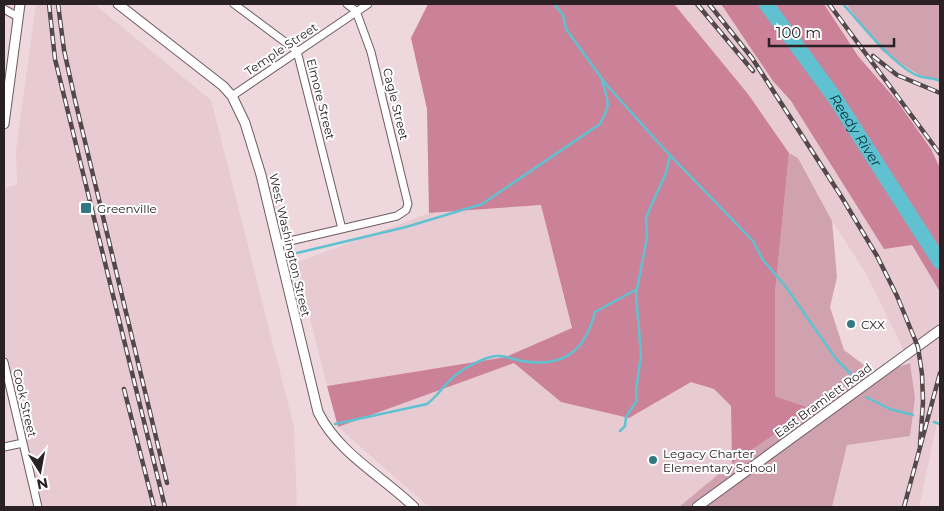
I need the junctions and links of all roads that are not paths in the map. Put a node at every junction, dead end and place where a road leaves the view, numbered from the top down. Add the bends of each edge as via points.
1 (20, 4) edge
2 (118, 4) edge
3 (234, 4) edge
4 (347, 4) edge
5 (368, 4) edge
6 (4, 9) edge
7 (356, 11) junction
8 (18, 17) junction
9 (297, 51) junction
10 (232, 96) junction
11 (4, 119) edge
12 (342, 229) junction
13 (276, 244) junction
14 (940, 330) edge
15 (4, 362) edge
16 (23, 442) junction
17 (4, 447) edge
18 (38, 507) edge
19 (414, 507) edge
20 (697, 507) edge

1 - 8 street
2 - 10 street, West Washington Street via 211,75
3 - 9 street, Elmore Street
4 - 7 street
5 - 7 street, Temple Street
6 - 8 street
7 - 9 street, Temple Street
7 - 12 street, Cagle Street via 371,52 408,204 396,216
8 - 11 street
9 - 10 street, Temple Street
9 - 12 street, Elmore Street
10 - 13 street, West Washington Street via 252,144
12 - 13 street
13 - 19 street, West Washington Street via 311,390 327,431
14 - 20 street, East Bramlett Road
15 - 16 street, Cook Street
16 - 17 street
16 - 18 street, Cook Street

